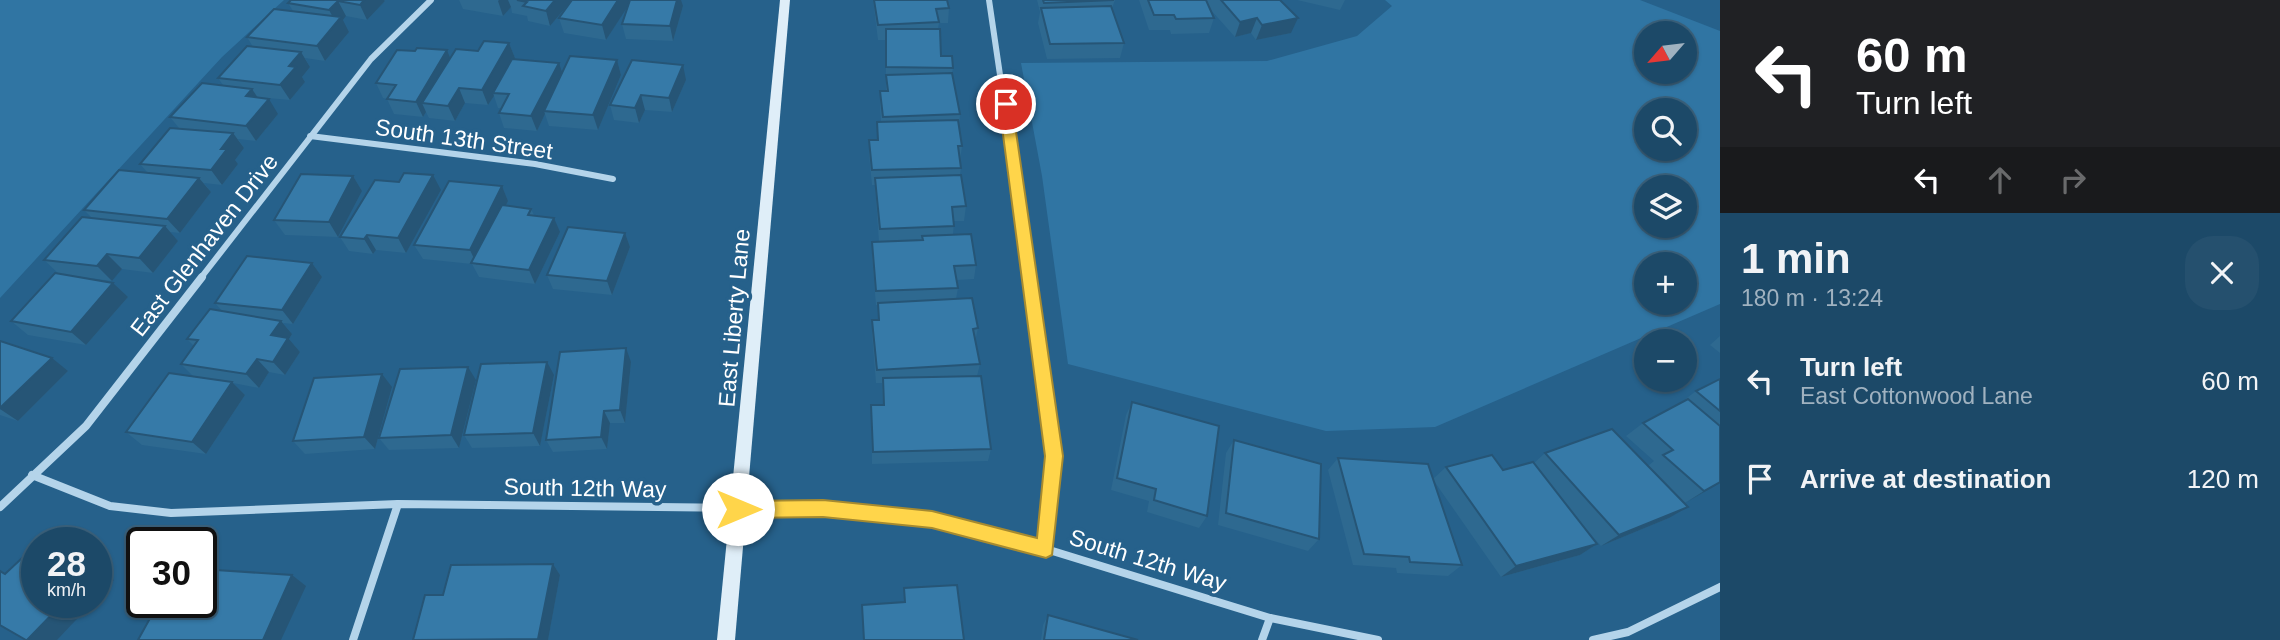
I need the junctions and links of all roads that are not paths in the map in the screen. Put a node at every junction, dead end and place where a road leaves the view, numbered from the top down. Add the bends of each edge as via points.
1 (431, 0) edge
2 (785, 0) edge
3 (989, 0) edge
4 (310, 136) junction
5 (613, 178) dead end
6 (32, 475) junction
7 (398, 504) junction
8 (0, 507) edge
9 (738, 509) junction
10 (1046, 549) junction
11 (1720, 587) edge
12 (1270, 618) junction
13 (353, 640) edge
14 (726, 640) edge
15 (1262, 640) edge
16 (1378, 640) edge
17 (1593, 640) edge

1 - 4 street, East Glenhaven Drive via 371,59
2 - 9 street, East Liberty Lane
3 - 10 street via 1054,456
4 - 5 street, South 13th Street
4 - 6 street, East Glenhaven Drive via 86,426
6 - 7 street, South 12th Way via 110,506 171,513
6 - 8 street, East Glenhaven Drive
7 - 9 street, South 12th Way
7 - 13 street
9 - 10 street, South 12th Way via 823,509 932,519
9 - 14 street, East Liberty Lane
10 - 12 street, South 12th Way
11 - 17 street via 1628,632
12 - 15 street
12 - 16 street, South 12th Way

